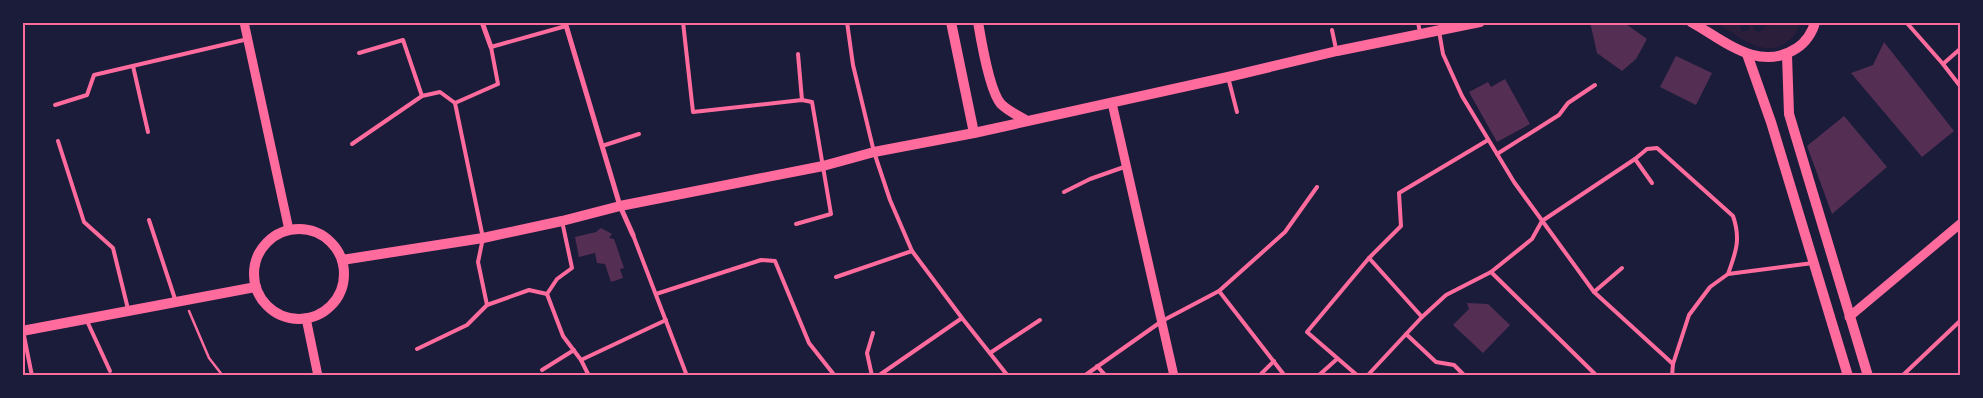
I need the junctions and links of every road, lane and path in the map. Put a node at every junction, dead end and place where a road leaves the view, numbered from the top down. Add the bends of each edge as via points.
1 (244, 22) edge
2 (482, 22) edge
3 (683, 22) edge
4 (848, 22) edge
5 (951, 22) edge
6 (978, 22) edge
7 (1418, 22) edge
8 (1480, 22) edge
9 (1691, 22) edge
10 (1906, 22) edge
11 (565, 24) edge
12 (1815, 24) edge
13 (1332, 30) dead end
14 (1439, 31) junction
15 (1420, 34) junction
16 (248, 39) junction
17 (491, 47) junction
18 (1960, 49) edge
19 (1337, 51) junction
20 (359, 53) dead end
21 (798, 54) dead end
22 (1747, 54) junction
23 (1787, 55) junction
24 (1943, 64) junction
25 (133, 66) junction
26 (1228, 77) junction
27 (1595, 85) dead end
28 (1960, 86) edge
29 (422, 96) junction
30 (802, 100) junction
31 (455, 103) junction
32 (1112, 103) junction
33 (55, 105) dead end
34 (1237, 112) dead end
35 (1027, 121) junction
36 (148, 132) dead end
37 (974, 133) junction
38 (639, 134) dead end
39 (1488, 140) junction
40 (58, 141) dead end
41 (352, 144) dead end
42 (602, 146) junction
43 (874, 152) junction
44 (1497, 154) junction
45 (1635, 159) junction
46 (823, 166) junction
47 (1127, 166) junction
48 (1652, 183) dead end
49 (1317, 187) dead end
50 (1064, 192) dead end
51 (620, 206) junction
52 (149, 220) dead end
53 (562, 221) junction
54 (1542, 221) junction
55 (796, 224) dead end
56 (1960, 224) edge
57 (289, 230) junction
58 (633, 235) joint
59 (483, 238) junction
60 (912, 251) junction
61 (1369, 258) junction
62 (342, 260) junction
63 (1815, 262) junction
64 (1622, 268) dead end
65 (1491, 272) junction
66 (1728, 274) junction
67 (836, 277) dead end
68 (256, 287) junction
69 (1219, 291) junction
70 (1594, 292) junction
71 (547, 294) junction
72 (656, 294) junction
73 (181, 301) junction
74 (487, 305) junction
75 (128, 310) junction
76 (1422, 316) junction
77 (1849, 317) junction
78 (86, 318) junction
79 (306, 318) junction
80 (962, 318) junction
81 (666, 320) junction
82 (1040, 320) dead end
83 (1162, 321) junction
84 (1960, 321) edge
85 (23, 330) edge
86 (873, 333) dead end
87 (1406, 334) junction
88 (417, 349) dead end
89 (574, 350) junction
90 (990, 353) junction
91 (1337, 359) junction
92 (581, 360) junction
93 (1274, 361) junction
94 (1673, 364) junction
95 (1097, 366) junction
96 (542, 370) dead end
97 (110, 371) dead end
98 (1594, 375) edge
99 (32, 376) edge
100 (223, 376) edge
101 (318, 376) edge
102 (588, 376) edge
103 (687, 376) edge
104 (834, 376) edge
105 (872, 376) edge
106 (878, 376) edge
107 (1008, 376) edge
108 (1084, 376) edge
109 (1106, 376) edge
110 (1174, 376) edge
111 (1259, 376) edge
112 (1285, 376) edge
113 (1318, 376) edge
114 (1358, 376) edge
115 (1367, 376) edge
116 (1464, 376) edge
117 (1672, 376) edge
118 (1848, 376) edge
119 (1868, 376) edge
120 (1902, 376) edge

1 - 16 street
2 - 17 street
3 - 30 lane via 693,112
4 - 43 lane via 853,65
5 - 37 main road
6 - 35 main road via 984,53 1001,104
7 - 15 lane
8 - 14 main road
9 - 22 main road
10 - 24 lane
11 - 17 lane
11 - 42 street
12 - 23 main road via 1803,44
13 - 19 lane
14 - 15 main road
14 - 39 lane via 1443,54 1462,96
15 - 19 main road
16 - 25 lane
16 - 57 street
17 - 31 lane via 498,84
18 - 24 lane
19 - 26 main road
20 - 29 lane via 403,40
21 - 30 lane
22 - 23 main road via 1767,59
22 - 63 main road
23 - 77 main road via 1789,114
24 - 28 lane
25 - 33 lane via 94,75 87,94
25 - 36 lane
26 - 32 main road
26 - 34 lane
27 - 44 lane via 1568,103 1559,116
29 - 31 lane via 440,92
29 - 41 lane
30 - 46 lane via 812,102
31 - 59 lane
32 - 35 main road
32 - 47 street
35 - 37 main road
37 - 43 main road
38 - 42 lane
39 - 44 lane
39 - 61 lane via 1399,193 1401,226
40 - 75 lane via 84,222 113,248
42 - 51 street
43 - 46 main road
43 - 60 lane
44 - 54 lane
45 - 48 lane
45 - 54 lane
45 - 66 lane via 1647,148 1656,148 1733,216 1738,230
46 - 51 main road
46 - 55 lane via 831,214
47 - 50 lane
47 - 83 street
49 - 69 lane via 1285,232
51 - 53 main road
51 - 58 street
52 - 73 lane
53 - 59 main road
53 - 71 lane via 572,268 557,279
54 - 65 lane via 1532,239
54 - 70 lane
56 - 77 street
57 - 62 main road via 310,230 320,234 336,248
57 - 68 main road via 270,239 260,251 254,266
58 - 72 lane
59 - 62 main road
59 - 74 lane via 478,262
60 - 67 lane
60 - 80 lane
61 - 76 lane
61 - 91 lane via 1307,332
62 - 79 main road via 343,279 337,297 329,307
63 - 66 lane
63 - 118 main road
64 - 70 lane
65 - 76 lane via 1446,295
65 - 98 lane
66 - 94 lane via 1710,286 1689,314
68 - 73 main road
68 - 79 main road via 261,298 281,315
69 - 83 lane
69 - 93 lane
70 - 94 lane
71 - 74 lane via 528,290
71 - 89 lane via 563,336
72 - 81 lane
72 - 104 lane via 761,260 774,261 810,343
73 - 75 main road
73 - 100 path via 209,358
74 - 88 lane via 467,325
75 - 78 main road
76 - 87 lane
77 - 119 main road
78 - 85 main road
78 - 97 lane
79 - 101 street
80 - 90 lane
80 - 106 lane
81 - 92 lane
81 - 103 lane
82 - 90 lane
83 - 95 lane
83 - 110 street
84 - 120 lane
85 - 99 lane
86 - 105 lane via 867,353
87 - 115 lane
87 - 116 lane via 1436,362 1454,365
89 - 92 lane
89 - 96 lane
90 - 107 lane
91 - 113 lane
91 - 114 lane
92 - 102 lane
93 - 111 lane
93 - 112 lane
94 - 117 lane
95 - 108 lane
95 - 109 lane

